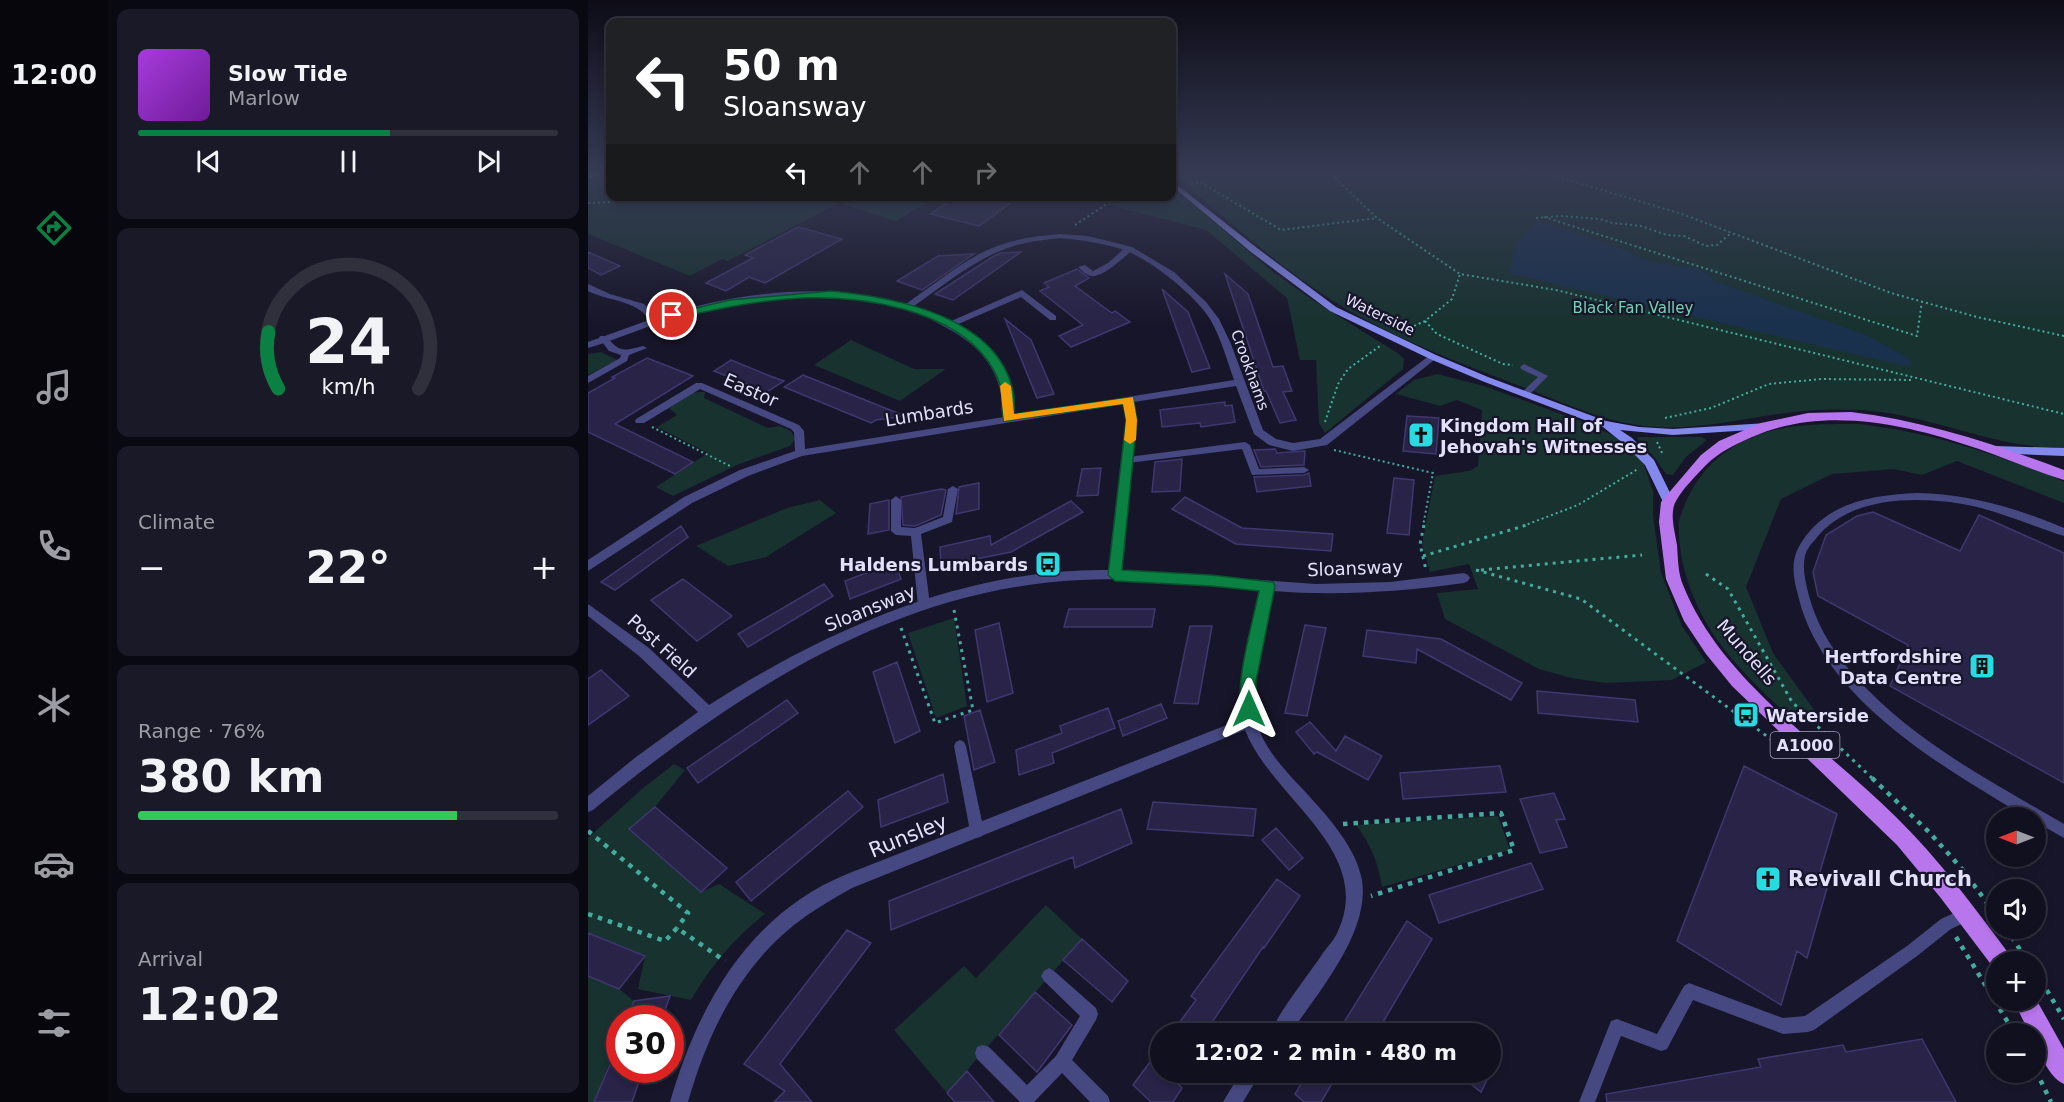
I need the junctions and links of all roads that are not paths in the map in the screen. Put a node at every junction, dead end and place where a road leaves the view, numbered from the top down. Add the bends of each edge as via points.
1 (1220, 222) edge
2 (1130, 249) junction
3 (1082, 267) dead end
4 (588, 287) edge
5 (682, 298) dead end
6 (908, 306) junction
7 (649, 309) junction
8 (1053, 318) dead end
9 (654, 320) junction
10 (952, 324) junction
11 (603, 339) junction
12 (588, 345) edge
13 (643, 348) dead end
14 (625, 354) junction
15 (1433, 357) junction
16 (1524, 367) road end
17 (588, 380) edge
18 (1239, 382) junction
19 (1525, 394) junction
20 (1129, 399) junction
21 (1008, 419) junction
22 (640, 421) road end
23 (1604, 423) junction
24 (1767, 426) junction
25 (1995, 450) junction
26 (2064, 452) edge
27 (800, 453) junction
28 (1128, 460) junction
29 (1304, 470) dead end
30 (2064, 475) edge
31 (953, 489) dead end
32 (896, 500) dead end
33 (1668, 501) junction
34 (916, 532) junction
35 (2064, 532) edge
36 (588, 566) edge
37 (1115, 575) junction
38 (1464, 578) road end
39 (1268, 586) junction
40 (924, 605) junction
41 (588, 609) edge
42 (708, 713) junction
43 (1250, 722) junction
44 (960, 746) dead end
45 (588, 806) edge
46 (977, 831) junction
47 (2063, 833) edge
48 (1967, 914) junction
49 (1993, 951) edge
50 (1049, 976) dead end
51 (2030, 1011) edge
52 (1286, 1023) edge
53 (982, 1053) dead end
54 (1062, 1062) junction
55 (2064, 1072) edge
56 (1245, 1083) edge
57 (679, 1102) edge
58 (1102, 1102) edge
59 (1232, 1102) edge
60 (1587, 1102) edge

1 - 15 main road, Waterside via 1333,309
2 - 3 lane via 1092,274
2 - 6 street, Crookhams via 1088,238 1031,239 982,256
2 - 18 street, Crookhams via 1171,274 1203,303 1226,344
4 - 7 street
5 - 7 lane
6 - 9 street via 870,297 825,294 730,303
6 - 10 street
7 - 9 street
8 - 10 street via 1022,293
9 - 11 street
10 - 21 street via 993,360 1007,391
11 - 12 street
11 - 14 lane via 612,349
13 - 14 lane
14 - 17 lane via 621,362
15 - 18 street, Crookhams via 1323,442 1305,446 1283,445 1263,437
15 - 19 main road, Waterside
16 - 19 lane via 1544,376
18 - 20 street, Lumbards
19 - 23 main road, Waterside
20 - 21 street, Lumbards
20 - 28 street
21 - 27 street, Lumbards
22 - 27 street, Eastor via 699,385 795,427 799,431
23 - 24 main road, Waterside via 1652,431
23 - 33 main road, Waterside via 1650,463
24 - 25 main road via 1812,418 1883,419 1942,432
24 - 33 main road via 1713,450
25 - 26 main road
25 - 30 main road
27 - 36 street, Lumbards via 744,472 666,512
28 - 29 lane via 1245,446 1255,473
28 - 37 street
31 - 34 lane via 948,519
32 - 34 lane via 896,531
33 - 48 main road, Mundells / A1000 via 1666,514 1675,583 1694,623 1718,658 1783,725 1891,824
34 - 40 lane
35 - 47 lane via 1979,504 1955,499 1902,498 1841,511 1810,536 1799,556 1806,611 1824,646 1857,690 1912,739
37 - 39 street, Sloansway
37 - 40 street, Sloansway via 1053,578 951,596
38 - 39 street, Sloansway via 1376,588
39 - 43 street via 1248,681
40 - 42 street, Sloansway via 823,646
41 - 42 street, Post Field via 644,652
42 - 45 street, Sloansway
43 - 46 street, Runsley
43 - 52 street via 1268,758 1325,826 1350,866 1356,885 1353,921
44 - 46 lane
46 - 57 street, Runsley via 847,882 782,924 759,946 721,998 688,1066
48 - 49 main road, Mundells / A1000
48 - 60 lane via 1946,924 1808,1024 1783,1026 1689,991 1662,1043 1617,1027
50 - 54 lane via 1090,1014
51 - 55 main road
53 - 54 lane via 1027,1097
54 - 58 lane
56 - 59 street

